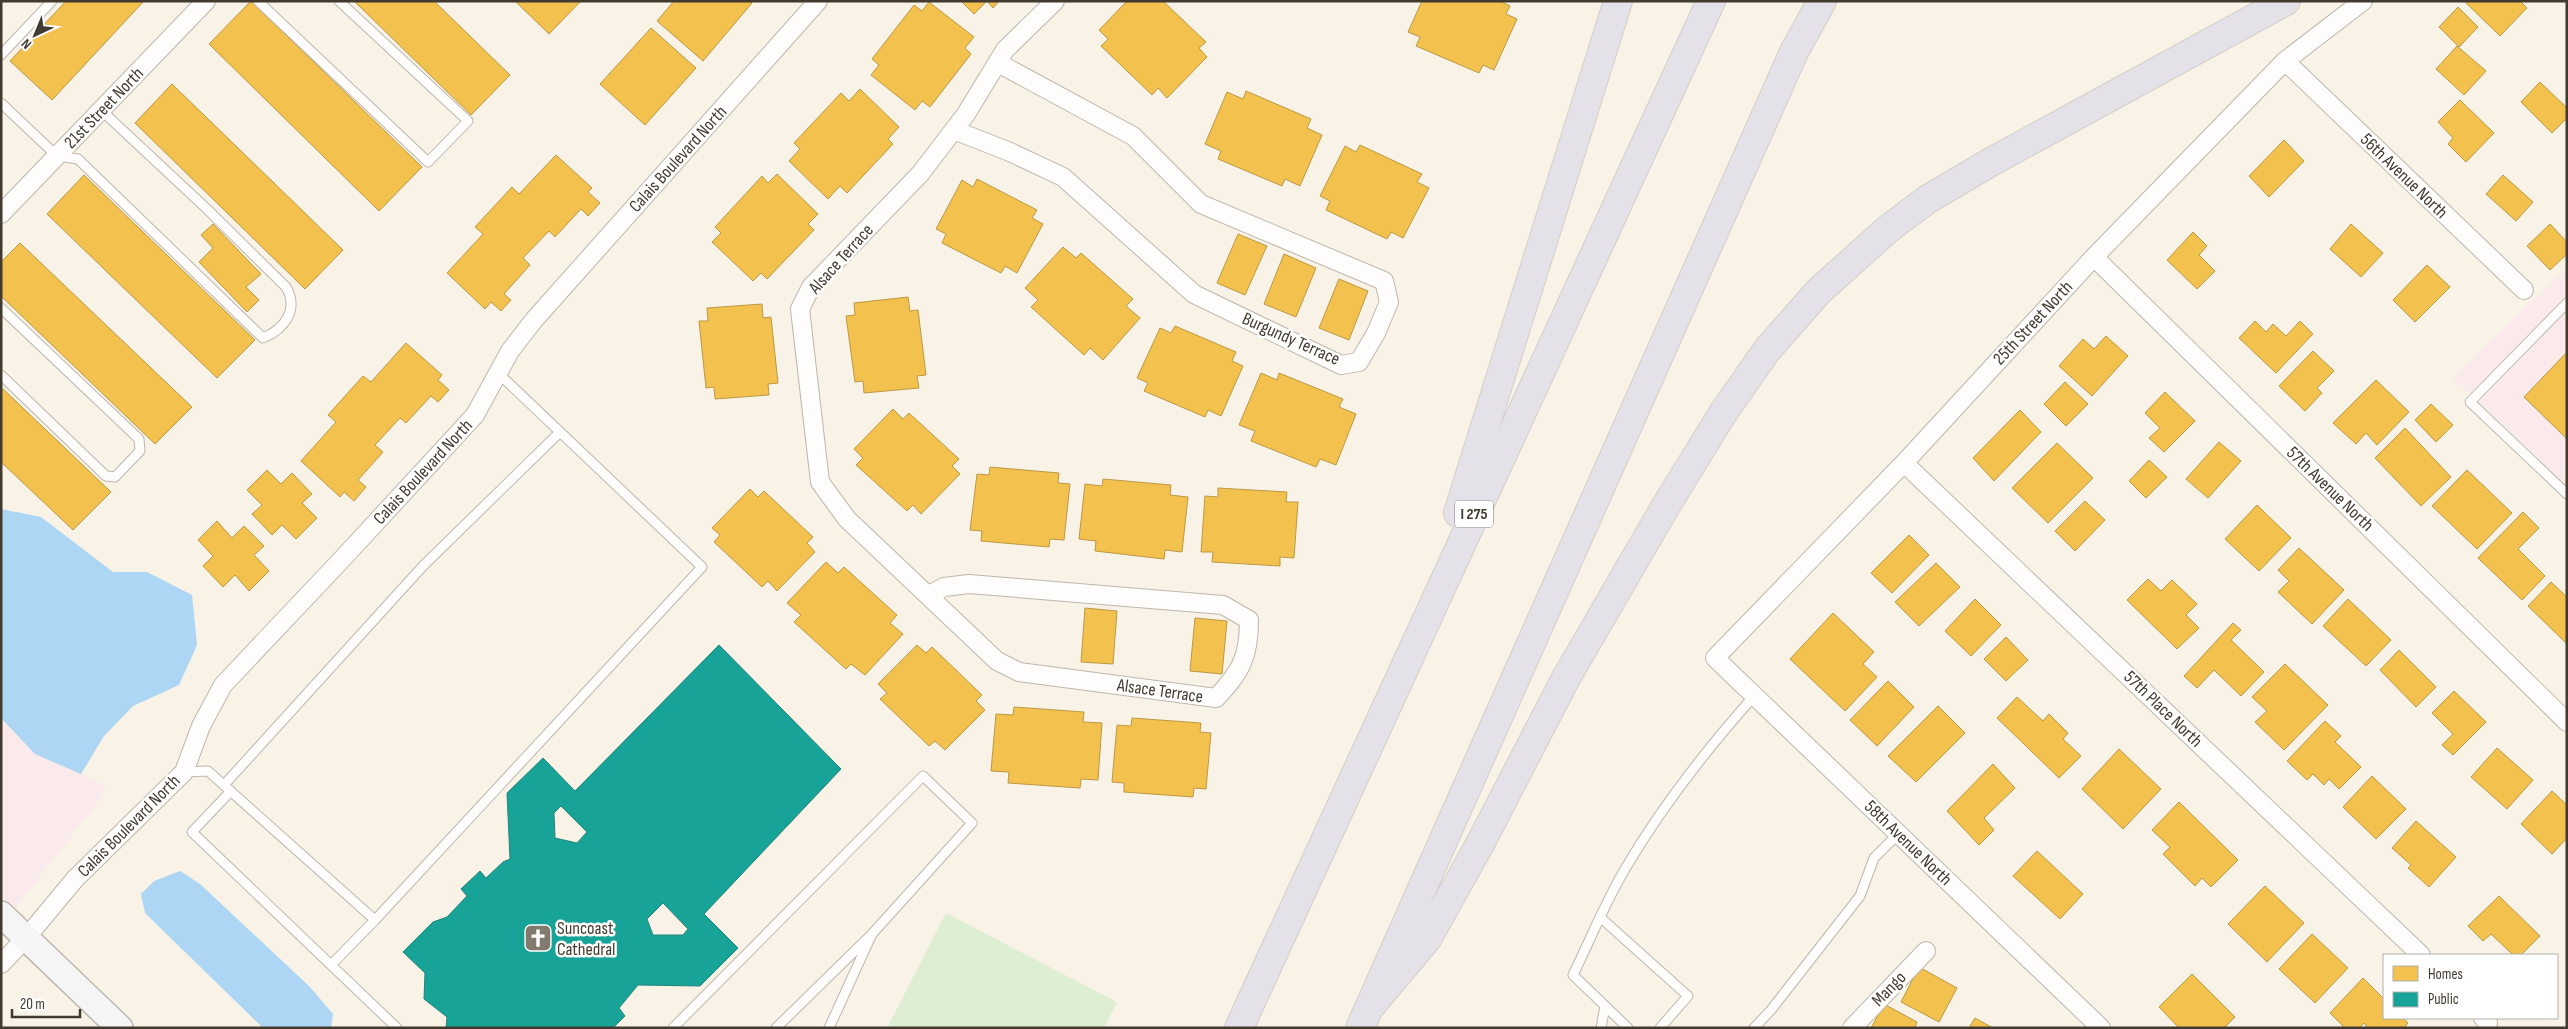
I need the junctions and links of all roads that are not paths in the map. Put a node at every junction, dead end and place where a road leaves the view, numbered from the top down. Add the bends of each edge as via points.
1 (52, 1) edge
2 (206, 1) edge
3 (258, 1) edge
4 (339, 1) edge
5 (818, 1) edge
6 (1055, 1) edge
7 (1618, 1) edge
8 (1711, 1) edge
9 (1822, 1) edge
10 (2286, 1) edge
11 (2364, 1) edge
12 (1, 54) edge
13 (2285, 61) junction
14 (998, 63) junction
15 (1, 103) edge
16 (101, 110) junction
17 (954, 130) junction
18 (57, 156) junction
19 (1, 214) edge
20 (2094, 257) junction
21 (2524, 290) dead end
22 (2567, 304) edge
23 (1, 308) edge
24 (497, 372) junction
25 (1, 375) edge
26 (560, 432) junction
27 (1904, 463) junction
28 (2567, 494) edge
29 (929, 595) junction
30 (1715, 658) joint
31 (1404, 666) junction
32 (1754, 696) junction
33 (2567, 722) edge
34 (184, 772) junction
35 (227, 788) junction
36 (1898, 834) junction
37 (1, 914) edge
38 (1601, 918) junction
39 (375, 920) junction
40 (872, 934) junction
41 (26, 938) junction
42 (1926, 951) dead end
43 (2420, 954) edge
44 (1, 964) edge
45 (331, 964) junction
46 (1606, 1006) junction
47 (1364, 1018) edge
48 (120, 1028) edge
49 (397, 1028) edge
50 (673, 1028) edge
51 (776, 1028) edge
52 (830, 1028) edge
53 (1239, 1028) edge
54 (1602, 1028) edge
55 (1628, 1028) edge
56 (1660, 1028) edge
57 (1754, 1028) edge
58 (1852, 1028) edge
59 (2101, 1028) edge

1 - 12 lane
2 - 16 street, 21st Street North
3 - 4 lane via 428,162 468,122
5 - 24 street, Calais Boulevard North via 540,313
6 - 14 street, Alsace Terrace via 1005,50
7 - 31 highway via 1469,480
8 - 31 highway, I 275
9 - 47 highway via 1794,52
10 - 47 highway via 1991,162 1928,200 1888,229 1819,291 1767,350 1723,412 1566,678 1427,939
11 - 13 street, 25th Street North
13 - 20 street, 25th Street North
13 - 21 street, 56th Avenue North
14 - 17 street, Alsace Terrace
14 - 17 street, Burgundy Terrace via 1133,136 1201,204 1384,281 1389,302 1359,362 1341,365 1194,294 1062,177
15 - 18 lane
16 - 18 street, 21st Street North
16 - 18 lane via 286,287 293,306 280,327 263,338 78,159
17 - 29 street, Alsace Terrace via 920,174 811,287 800,309 820,482 848,519
18 - 19 street, 21st Street North
20 - 27 street, 25th Street North
20 - 33 street, 57th Avenue North
22 - 28 lane via 2470,402
23 - 25 lane via 139,439 140,451 115,477 106,476
24 - 26 lane
24 - 34 street, Calais Boulevard North via 475,415 223,684 201,726
26 - 35 lane via 423,566
26 - 39 lane via 702,567
27 - 30 street, 25th Street North
27 - 43 street, 57th Place North
29 - 29 street, Alsace Terrace via 997,661 1019,672 1216,698 1237,676 1249,643 1249,620 1223,606 969,584 944,587
30 - 32 street, 58th Avenue North
31 - 53 highway, I 275
32 - 36 street, 58th Avenue North
32 - 38 lane via 1673,794 1624,870
34 - 35 lane via 208,771
34 - 41 street, Calais Boulevard North via 75,879
35 - 39 lane
35 - 45 lane via 192,832
36 - 57 lane via 1874,858 1860,896
36 - 59 street, 58th Avenue North
37 - 41 street
38 - 46 lane via 1573,975
38 - 56 lane via 1688,996
39 - 45 lane
40 - 50 lane via 972,823 923,776
40 - 51 lane
40 - 52 lane
41 - 44 street, Calais Boulevard North
41 - 48 street
42 - 58 street, Mango
45 - 49 lane
46 - 54 lane
46 - 55 lane

